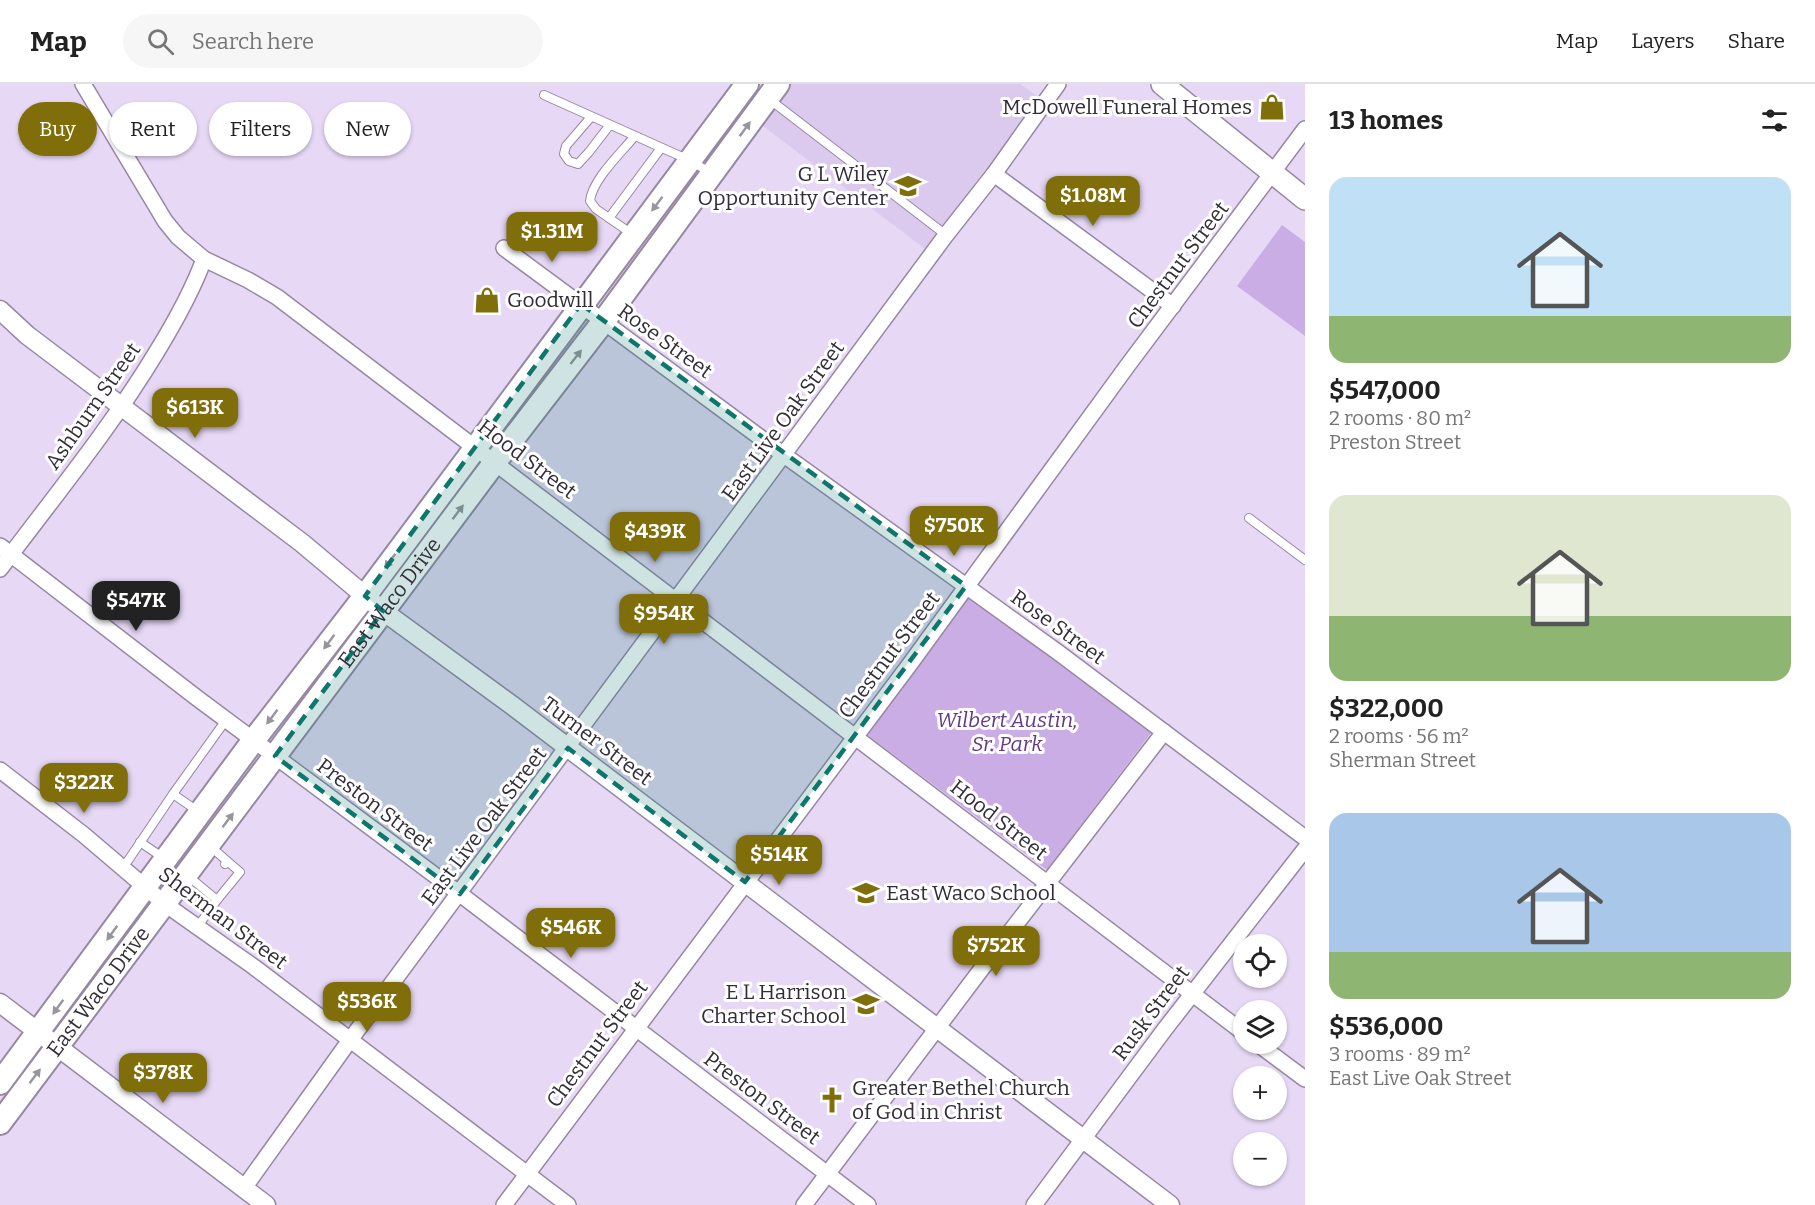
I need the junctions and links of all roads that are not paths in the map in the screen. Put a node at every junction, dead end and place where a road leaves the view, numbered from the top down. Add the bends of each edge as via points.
1 (83, 84) edge
2 (747, 84) edge
3 (1058, 84) edge
4 (1162, 84) edge
5 (772, 91) edge
6 (543, 95) dead end
7 (591, 117) junction
8 (609, 126) junction
9 (1305, 129) edge
10 (634, 137) junction
11 (661, 148) junction
12 (689, 160) junction
13 (712, 173) junction
14 (994, 174) junction
15 (1272, 174) junction
16 (1305, 199) edge
17 (609, 218) junction
18 (633, 235) junction
19 (946, 236) junction
20 (504, 248) dead end
21 (204, 259) junction
22 (581, 304) junction
23 (1173, 306) junction
24 (0, 310) edge
25 (603, 322) junction
26 (122, 406) junction
27 (475, 447) junction
28 (784, 455) junction
29 (495, 462) junction
30 (1249, 518) dead end
31 (5, 550) edge
32 (1305, 560) edge
33 (0, 569) edge
34 (966, 586) junction
35 (365, 596) junction
36 (677, 600) junction
37 (383, 611) junction
38 (226, 720) junction
39 (1164, 732) junction
40 (855, 736) junction
41 (253, 741) junction
42 (568, 748) junction
43 (275, 756) junction
44 (0, 770) edge
45 (173, 794) junction
46 (201, 813) junction
47 (1305, 838) edge
48 (140, 842) junction
49 (209, 845) junction
50 (1305, 849) edge
51 (166, 860) junction
52 (123, 868) junction
53 (187, 875) junction
54 (745, 882) junction
55 (1047, 884) junction
56 (146, 887) junction
57 (459, 894) junction
58 (217, 900) junction
59 (165, 903) junction
60 (198, 926) junction
61 (1192, 994) junction
62 (0, 1003) edge
63 (1233, 1025) edge
64 (635, 1028) junction
65 (936, 1029) junction
66 (38, 1034) junction
67 (350, 1040) junction
68 (58, 1046) junction
69 (1271, 1054) edge
70 (1305, 1079) edge
71 (0, 1083) edge
72 (0, 1123) edge
73 (1082, 1140) junction
74 (527, 1174) junction
75 (827, 1174) junction
76 (244, 1188) junction
77 (266, 1205) edge
78 (504, 1205) edge
79 (568, 1205) edge
80 (804, 1205) edge
81 (868, 1205) edge
82 (1034, 1205) edge
83 (1170, 1205) edge

1 - 21 street, Hood Street via 171,228
2 - 12 main road, East Waco Drive
3 - 14 street, East Live Oak Street
4 - 15 main road
13 -> 5 main road, East Waco Drive
5 - 19 lane
6 - 7 lane
7 - 8 lane
7 - 8 lane via 566,146 564,154 569,161 578,164
8 - 10 lane
9 - 15 street, Chestnut Street
10 - 11 lane
10 - 17 lane via 591,194 590,201
11 - 12 lane
11 - 17 lane
12 - 13 lane
12 -> 18 main road, East Waco Drive
13 - 25 main road, East Waco Drive
14 - 19 street, East Live Oak Street
14 - 23 street
15 - 16 main road
15 - 23 street, Chestnut Street
17 - 18 lane
18 - 22 main road, East Waco Drive
19 - 28 street, East Live Oak Street
20 - 22 street, Rose Street
21 - 26 street, Ashburn Street via 172,327
21 - 27 street, Hood Street via 278,297
22 - 25 street, Rose Street
22 - 27 main road, East Waco Drive
23 - 34 street, Chestnut Street
24 - 26 street, Turner Street
25 - 28 street, Rose Street
29 -> 25 main road, East Waco Drive
26 - 31 street, Ashburn Street
26 - 35 street, Turner Street
27 - 29 street, Hood Street
27 -> 35 main road, East Waco Drive
28 - 34 street, Rose Street
28 - 36 street, East Live Oak Street
29 - 36 street, Hood Street
37 -> 29 main road, East Waco Drive
30 - 32 lane
31 - 33 street, Ashburn Street
31 - 38 street, Preston Street
34 - 39 street, Rose Street
34 - 40 street, Chestnut Street
35 - 37 street, Turner Street
35 -> 41 main road, East Waco Drive
36 - 40 street, Hood Street
36 - 42 street, East Live Oak Street
37 - 42 street, Turner Street
37 - 43 main road, East Waco Drive
38 - 41 street, Preston Street
38 - 45 lane
39 - 47 street, Rose Street
39 - 55 street
40 - 54 street, Chestnut Street
40 - 55 street, Hood Street
41 - 43 street, Preston Street
41 - 46 main road, East Waco Drive
42 - 54 street, Turner Street
42 - 57 street, East Live Oak Street
49 -> 43 main road, East Waco Drive
43 - 57 street, Preston Street
44 - 52 street, Sherman Street
45 - 46 lane
45 - 48 lane
46 - 51 main road, East Waco Drive
48 - 51 lane
48 - 52 lane
49 - 53 main road, East Waco Drive
49 - 58 lane via 240,872
50 - 61 street, Rusk Street
51 - 56 main road, East Waco Drive
52 - 56 street, Sherman Street
53 - 58 lane
53 - 59 main road, East Waco Drive
54 - 64 street, Chestnut Street
54 - 65 street, Turner Street
55 - 61 street, Hood Street
55 - 65 street
56 - 59 street, Sherman Street
56 -> 66 main road, East Waco Drive
57 - 64 street, Preston Street
57 - 67 street, East Live Oak Street
58 - 60 lane
59 - 60 street, Sherman Street
59 - 68 main road, East Waco Drive
60 - 67 street, Sherman Street
61 - 63 street, Hood Street
61 - 73 street, Rusk Street
62 - 66 street
64 - 74 street, Chestnut Street
64 - 75 street, Preston Street
65 - 73 street, Turner Street
65 - 75 street
66 - 68 street
66 - 71 main road, East Waco Drive
67 - 74 street, Sherman Street
67 - 76 street, East Live Oak Street
72 -> 68 main road, East Waco Drive
68 - 76 street
69 - 70 street
73 - 82 street, Rusk Street
73 - 83 street, Turner Street
74 - 78 street, Chestnut Street
74 - 79 street, Sherman Street
75 - 80 street
75 - 81 street, Preston Street
76 - 77 street

